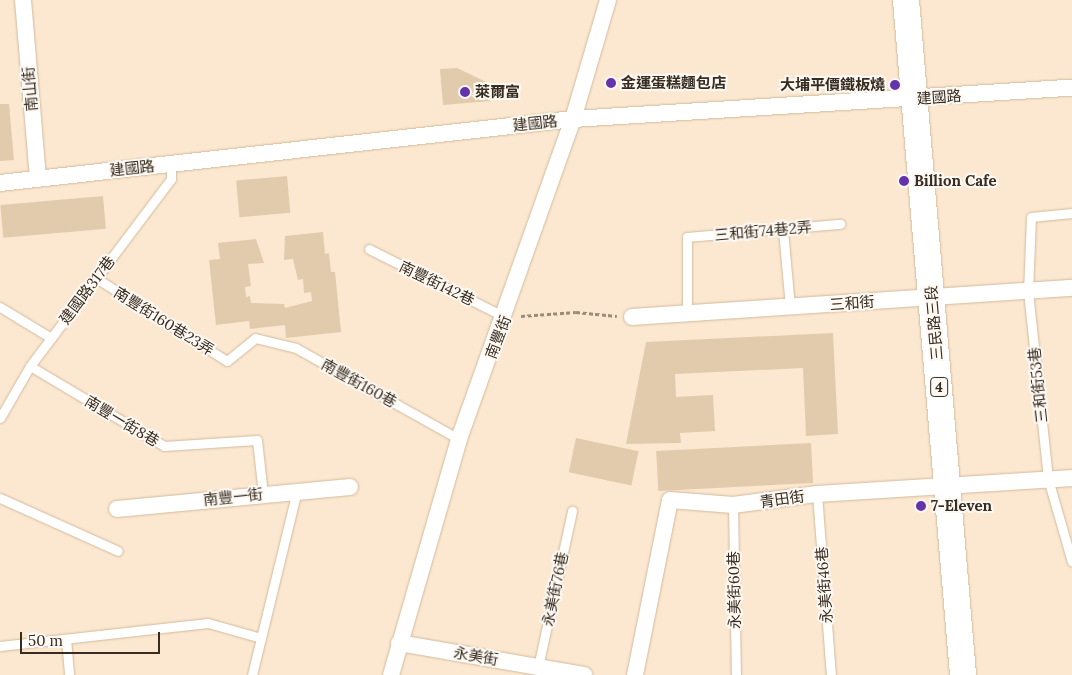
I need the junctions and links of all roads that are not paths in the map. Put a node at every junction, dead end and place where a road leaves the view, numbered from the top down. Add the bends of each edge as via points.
1 (23, 0) edge
2 (608, 0) edge
3 (906, 0) edge
4 (1072, 88) edge
5 (916, 99) junction
6 (573, 119) junction
7 (172, 163) junction
8 (38, 178) junction
9 (0, 183) edge
10 (1072, 213) edge
11 (840, 224) dead end
12 (783, 230) junction
13 (369, 250) dead end
14 (96, 278) junction
15 (1072, 288) edge
16 (1028, 291) junction
17 (932, 298) junction
18 (790, 307) junction
19 (0, 308) edge
20 (688, 314) junction
21 (506, 317) junction
22 (632, 317) road end
23 (51, 338) junction
24 (255, 338) joint
25 (30, 366) junction
26 (0, 418) edge
27 (460, 439) junction
28 (1072, 478) edge
29 (1048, 480) junction
30 (947, 486) junction
31 (350, 487) dead end
32 (297, 490) junction
33 (262, 494) junction
34 (817, 494) junction
35 (0, 498) edge
36 (733, 505) junction
37 (117, 509) dead end
38 (572, 511) dead end
39 (118, 551) dead end
40 (1072, 562) edge
41 (261, 638) junction
42 (66, 639) junction
43 (399, 643) junction
44 (0, 646) edge
45 (538, 667) junction
46 (69, 675) edge
47 (252, 675) edge
48 (390, 675) edge
49 (584, 675) edge
50 (635, 675) edge
51 (736, 675) edge
52 (831, 675) edge
53 (963, 675) edge

1 - 8 street, 南山街
2 - 6 street, 南豐街
3 - 5 main road, 三民路三段 / 4
4 - 5 street, 建國路
5 - 6 street, 建國路
5 - 17 main road, 三民路三段 / 4
6 - 7 street, 建國路
6 - 21 street, 南豐街
7 - 8 street, 建國路
7 - 14 lane, 建國路317巷 via 171,179
8 - 9 street, 建國路
10 - 16 lane, 三和街53巷 via 1032,217
11 - 12 lane, 三和街74巷2弄
12 - 18 lane
12 - 20 lane, 三和街74巷2弄 via 687,237
13 - 21 lane, 南豐街142巷
14 - 23 lane, 建國路317巷
14 - 24 lane, 南豐街160巷23弄 via 228,361
15 - 16 street, 三和街
16 - 17 street, 三和街
16 - 29 lane, 三和街53巷
17 - 18 street, 三和街
17 - 30 main road, 三民路三段 / 4
18 - 20 street, 三和街
19 - 23 lane
20 - 22 street, 三和街
21 - 27 street, 南豐街
23 - 25 lane, 建國路317巷
24 - 27 lane, 南豐街160巷 via 296,348
25 - 26 lane, 建國路317巷
25 - 33 lane, 南豐一街8巷 via 164,446 257,440
27 - 43 street, 南豐街
28 - 29 street, 青田街
29 - 30 street, 青田街
29 - 40 lane, 三和街53巷
30 - 34 street, 青田街
30 - 53 main road, 三民路三段 / 4
31 - 32 street, 南豐一街
32 - 33 street, 南豐一街
32 - 41 lane
33 - 37 street, 南豐一街
34 - 36 street, 青田街
34 - 52 lane, 永美街46巷
35 - 39 lane
36 - 50 street, 青田街 via 670,500
36 - 51 lane, 永美街60巷
38 - 45 lane, 永美街76巷
41 - 42 lane via 208,624
41 - 47 lane
42 - 44 lane
42 - 46 lane
43 - 45 street, 永美街
43 - 48 street, 南豐街
45 - 49 street, 永美街

